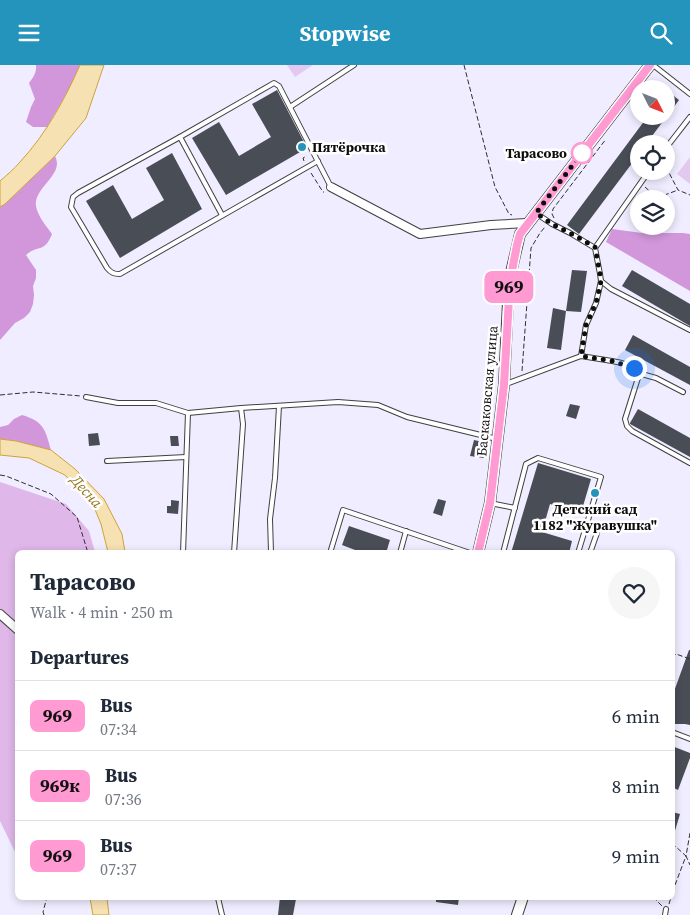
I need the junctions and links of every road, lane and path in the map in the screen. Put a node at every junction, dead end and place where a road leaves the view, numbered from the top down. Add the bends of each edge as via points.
1 (354, 65) edge
2 (464, 65) edge
3 (652, 65) edge
4 (690, 94) edge
5 (290, 107) junction
6 (690, 117) edge
7 (675, 136) edge
8 (180, 137) junction
9 (314, 152) junction
10 (318, 161) junction
11 (307, 167) junction
12 (642, 180) edge
13 (673, 180) edge
14 (640, 183) junction
15 (329, 189) junction
16 (678, 190) junction
17 (690, 195) edge
18 (536, 213) junction
19 (222, 215) junction
20 (510, 217) dead end
21 (527, 223) junction
22 (595, 247) junction
23 (601, 281) junction
24 (690, 329) edge
25 (581, 356) junction
26 (638, 373) junction
27 (504, 385) junction
28 (683, 392) dead end
29 (0, 395) edge
30 (86, 397) joint
31 (279, 406) junction
32 (240, 408) junction
33 (188, 413) junction
34 (497, 439) junction
35 (186, 457) junction
36 (108, 461) dead end
37 (690, 463) edge
38 (0, 475) edge
39 (490, 503) junction
40 (515, 508) junction
41 (406, 531) junction
42 (597, 533) dead end
43 (87, 550) edge
44 (183, 550) edge
45 (234, 550) edge
46 (271, 550) edge
47 (331, 550) edge
48 (401, 550) edge
49 (461, 550) edge
50 (479, 550) edge
51 (504, 550) edge
52 (579, 550) edge
53 (591, 550) edge
54 (0, 614) edge
55 (15, 627) edge
56 (675, 655) edge
57 (690, 659) edge
58 (675, 733) edge
59 (690, 739) edge
60 (690, 833) edge
61 (675, 846) edge
62 (690, 855) edge
63 (686, 857) junction
64 (690, 865) edge
65 (675, 885) edge
66 (46, 900) edge
67 (218, 900) edge
68 (522, 900) edge
69 (656, 900) edge
70 (666, 909) joint
71 (44, 915) edge
72 (222, 915) edge
73 (517, 915) edge
74 (665, 915) edge

1 - 5 lane
2 - 20 path via 495,187 509,214 514,217
3 - 4 lane
3 - 18 street, Баскаковская улица
5 - 8 lane via 274,83
5 - 9 lane
6 - 7 lane
8 - 19 lane
8 - 19 lane via 78,193 73,197 71,207 107,268 115,274
9 - 10 lane
9 - 11 path via 302,159
10 - 11 lane
10 - 15 lane
11 - 15 path via 323,192
11 - 19 lane
12 - 14 lane
13 - 16 path
14 - 16 path via 655,196
14 - 22 lane
15 - 21 street via 420,234
16 - 17 path
18 - 21 street, Баскаковская улица
18 - 22 lane
21 - 27 street, Баскаковская улица via 518,239 510,281
22 - 23 lane
23 - 24 lane
23 - 25 lane via 586,325
25 - 26 lane via 622,363
25 - 27 lane
26 - 28 lane
26 - 37 lane via 625,419 627,425 632,431
27 - 34 street, Баскаковская улица
29 - 30 path via 33,392
30 - 33 lane via 118,403 156,403
31 - 32 lane
31 - 34 lane via 338,402 378,405 407,417
31 - 46 lane via 270,519
32 - 33 lane
32 - 45 lane via 243,424
33 - 35 lane
34 - 39 street, Баскаковская улица
35 - 36 lane
35 - 44 lane
38 - 43 path via 50,494 77,517
39 - 40 lane
39 - 50 street, Баскаковская улица
40 - 51 lane
40 - 52 lane via 526,464 538,458 601,477
41 - 47 lane via 343,510
41 - 48 lane
41 - 49 lane
42 - 53 lane
54 - 55 street
56 - 57 path
58 - 59 lane
60 - 63 path
61 - 63 path
62 - 63 path
63 - 64 path
63 - 65 path
66 - 71 path
67 - 72 lane
68 - 73 street
69 - 70 path
70 - 74 lane

